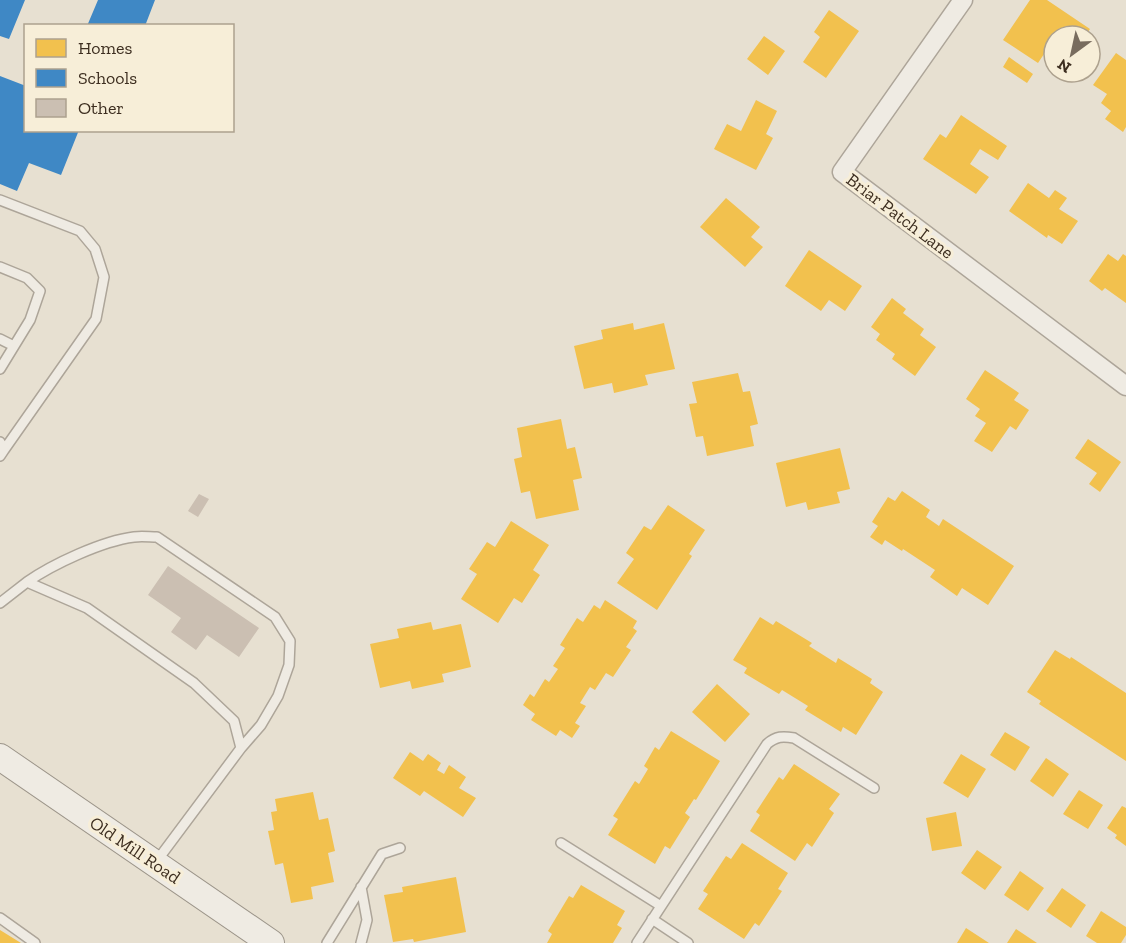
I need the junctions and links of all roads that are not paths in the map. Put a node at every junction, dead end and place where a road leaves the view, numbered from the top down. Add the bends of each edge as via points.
1 (963, 0) edge
2 (0, 200) edge
3 (0, 267) edge
4 (0, 339) edge
5 (14, 346) junction
6 (0, 369) edge
7 (1126, 386) edge
8 (1, 449) edge
9 (27, 582) junction
10 (0, 603) edge
11 (241, 748) junction
12 (0, 757) edge
13 (874, 789) dead end
14 (561, 843) dead end
15 (400, 848) dead end
16 (155, 864) junction
17 (361, 887) junction
18 (661, 906) junction
19 (0, 918) edge
20 (652, 919) junction
21 (35, 943) edge
22 (271, 943) edge
23 (327, 943) edge
24 (361, 943) edge
25 (637, 943) edge
26 (688, 943) edge

1 - 7 street, Briar Patch Lane via 842,172
2 - 8 lane via 80,231 95,249 104,277 96,319
3 - 5 lane via 27,278 40,291 30,320
4 - 5 lane
5 - 6 lane
9 - 10 lane
9 - 11 lane via 87,608 194,683 234,721
9 - 11 lane via 102,545 134,537 157,537 275,617 290,641 289,665 278,696
11 - 16 lane
12 - 16 street, Old Mill Road
13 - 18 lane via 794,738 772,740
14 - 18 lane
15 - 17 lane via 382,854
16 - 22 street, Old Mill Road
17 - 23 lane
17 - 24 lane via 368,920
18 - 20 lane
19 - 21 lane
20 - 25 lane
20 - 26 lane

